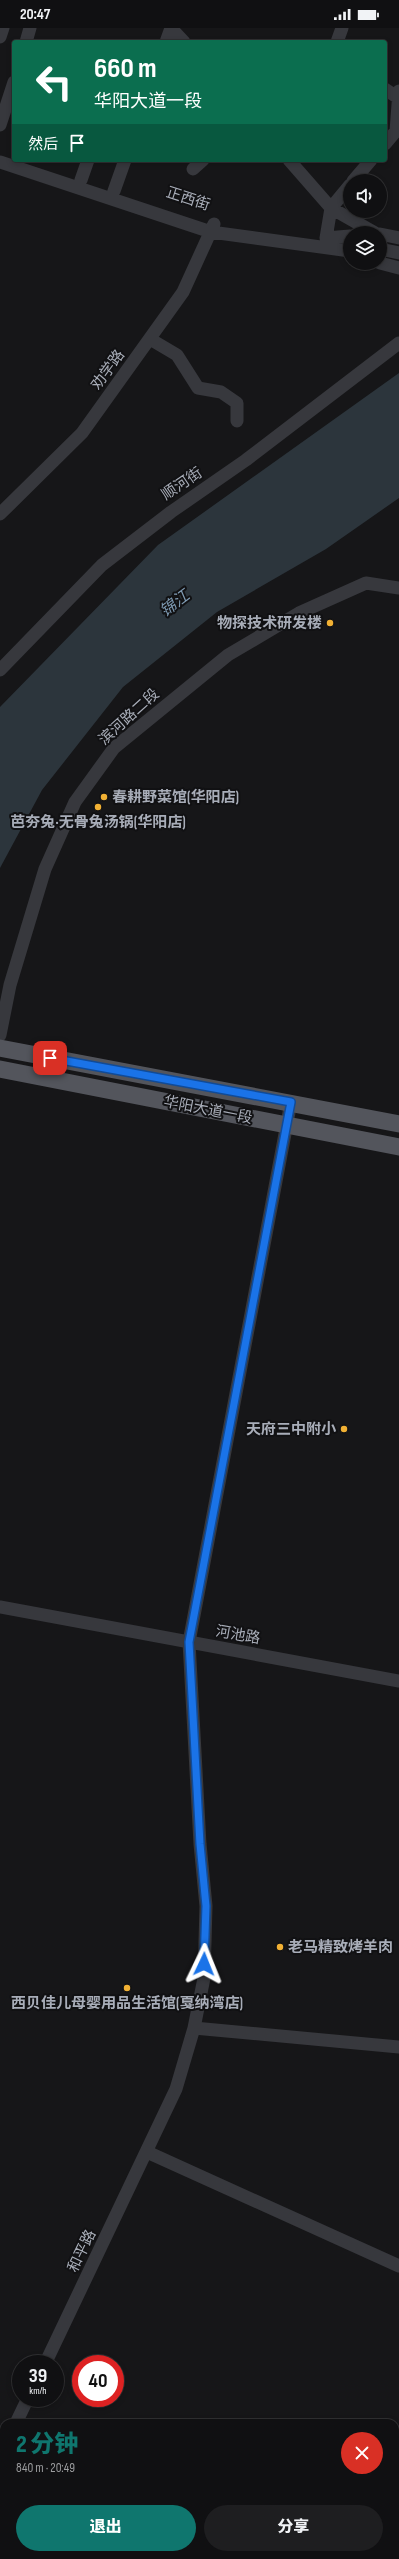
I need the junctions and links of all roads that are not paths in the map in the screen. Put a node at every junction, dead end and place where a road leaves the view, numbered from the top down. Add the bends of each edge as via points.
1 (3, 28) edge
2 (30, 28) edge
3 (171, 28) edge
4 (342, 28) edge
5 (0, 37) edge
6 (27, 40) edge
7 (167, 40) edge
8 (182, 40) edge
9 (338, 40) edge
10 (12, 88) edge
11 (387, 90) edge
12 (399, 94) edge
13 (0, 125) edge
14 (387, 142) edge
15 (0, 153) edge
16 (12, 156) edge
17 (0, 162) edge
18 (28, 162) edge
19 (87, 162) edge
20 (124, 162) edge
21 (201, 162) edge
22 (290, 162) edge
23 (369, 162) edge
24 (193, 169) dead end
25 (359, 174) edge
26 (81, 180) junction
27 (114, 191) junction
28 (343, 193) edge
29 (331, 208) junction
30 (363, 226) edge
31 (212, 228) junction
32 (387, 235) edge
33 (343, 238) edge
34 (399, 238) edge
35 (329, 243) junction
36 (343, 243) edge
37 (343, 249) edge
38 (387, 250) edge
39 (399, 253) edge
40 (387, 258) edge
41 (399, 261) edge
42 (387, 265) edge
43 (399, 268) edge
44 (150, 338) junction
45 (399, 343) edge
46 (237, 421) dead end
47 (0, 514) edge
48 (399, 588) edge
49 (0, 670) edge
50 (0, 1035) edge
51 (0, 1048) edge
52 (0, 1069) edge
53 (291, 1102) junction
54 (399, 1124) edge
55 (287, 1125) junction
56 (399, 1147) edge
57 (0, 1607) edge
58 (189, 1642) junction
59 (399, 1681) edge
60 (194, 2028) junction
61 (399, 2047) edge
62 (147, 2152) junction
63 (399, 2266) edge
64 (49, 2355) edge
65 (24, 2407) edge
66 (18, 2419) edge

1 - 5 street
2 - 6 street
3 - 7 street
3 - 8 street
4 - 9 street
10 - 13 street
11 - 12 street
12 - 14 street via 396,131
15 - 16 street
17 - 31 street
18 - 26 street, 正西街
19 - 26 street
20 - 27 street
21 - 24 street
22 - 29 street
23 - 25 street
26 - 27 street, 正西街
27 - 31 street, 正西街
28 - 29 street
29 - 30 street
29 - 35 street
31 - 35 street
31 - 44 street, 劝学路 via 184,292
32 - 34 street
33 - 35 street
35 - 36 street
35 - 37 street
38 - 39 street
40 - 41 street
42 - 43 street
44 - 46 street via 178,355 198,388 221,392 237,403
44 - 47 street, 劝学路 via 82,433
45 - 49 street, 顺河街 via 246,460 171,512 102,565
48 - 50 street, 滨河路二段 via 366,583 299,614 228,655 114,748 75,802 45,869 10,985
51 - 53 main road, 华阳大道一段
52 - 55 main road, 华阳大道一段
53 - 54 main road, 华阳大道一段
53 - 55 street, 和平路
55 - 56 main road, 华阳大道一段
55 - 58 street, 和平路
57 - 58 street, 河池路
58 - 59 street, 河池路
58 - 60 street, 和平路 via 200,1844 206,1906 204,1978
60 - 61 street
60 - 62 street, 和平路 via 176,2089
62 - 63 street
62 - 64 street, 和平路
65 - 66 street

